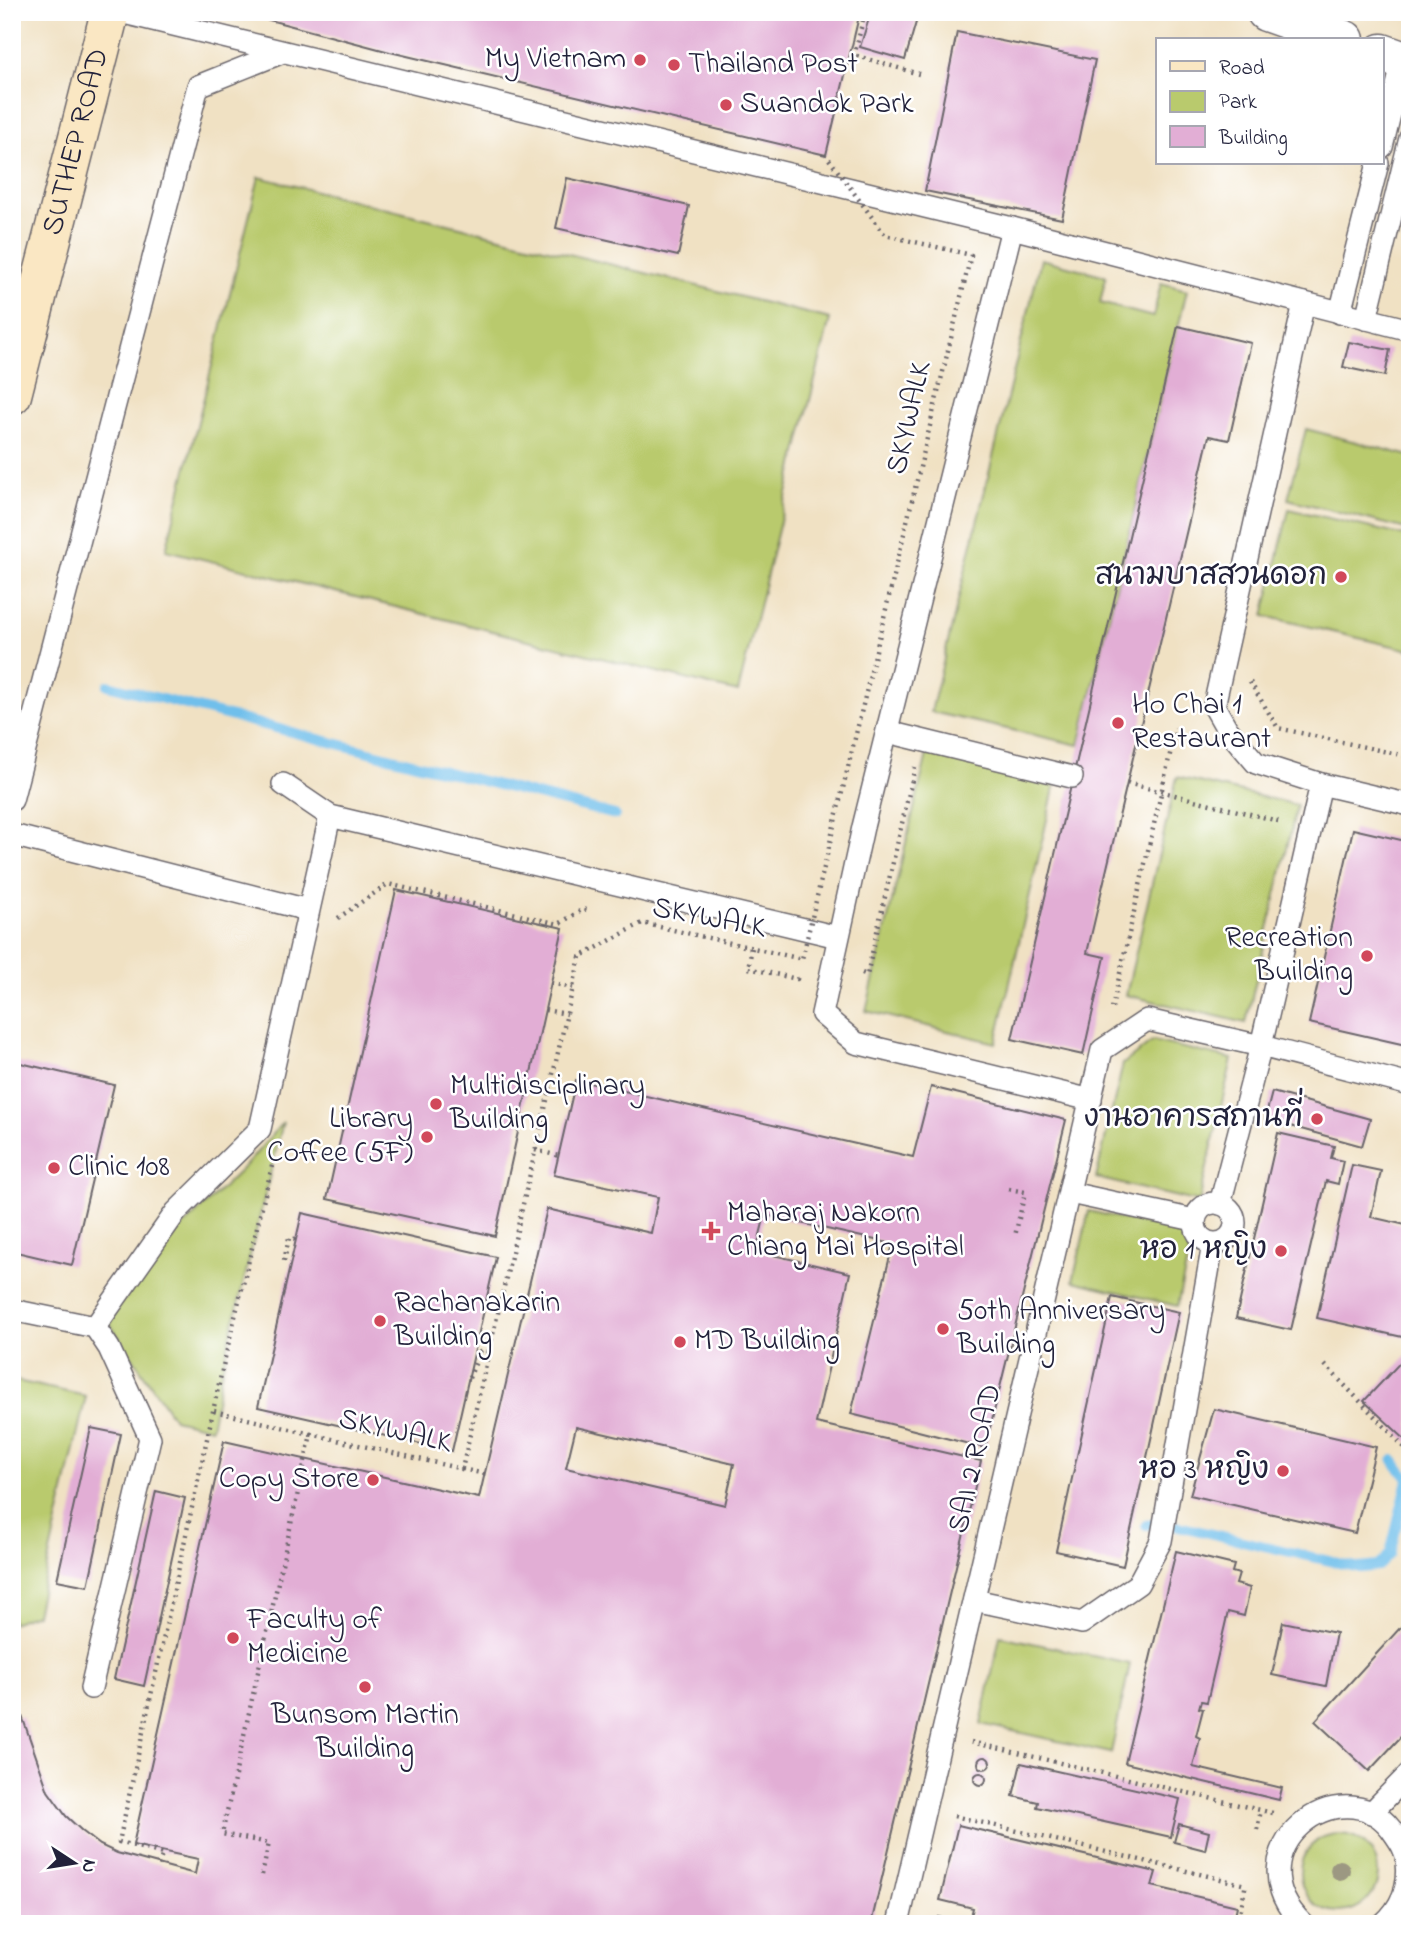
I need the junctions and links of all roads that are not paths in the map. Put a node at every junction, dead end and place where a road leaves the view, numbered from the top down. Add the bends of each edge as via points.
1 (110, 12) edge
2 (120, 12) edge
3 (1265, 12) edge
4 (1339, 38) edge
5 (284, 52) junction
6 (1398, 59) edge
7 (1384, 135) edge
8 (1410, 138) edge
9 (1378, 164) edge
10 (1012, 228) junction
11 (1304, 303) junction
12 (1340, 313) junction
13 (1366, 319) junction
14 (1410, 330) edge
15 (12, 395) edge
16 (888, 732) junction
17 (1072, 777) dead end
18 (283, 784) dead end
19 (1321, 784) junction
20 (13, 795) edge
21 (1410, 805) edge
22 (330, 816) junction
23 (12, 835) edge
24 (308, 910) junction
25 (838, 937) junction
26 (1261, 1046) junction
27 (1410, 1085) edge
28 (1091, 1100) junction
29 (1070, 1193) junction
30 (1220, 1203) junction
31 (1194, 1220) junction
32 (1213, 1244) junction
33 (12, 1310) edge
34 (95, 1327) junction
35 (974, 1600) junction
36 (91, 1688) dead end
37 (1410, 1773) edge
38 (1371, 1813) junction
39 (1407, 1897) edge
40 (898, 1924) edge
41 (1303, 1924) edge
42 (1383, 1924) edge

1 - 15 main road, SUTHEP ROAD
2 - 5 lane
3 - 4 street
5 - 10 lane
5 - 20 lane via 198,86
6 - 7 lane
8 - 13 lane
9 - 12 lane
10 - 11 lane
10 - 16 lane
11 - 12 lane
11 - 19 lane via 1214,706 1256,763
12 - 13 lane
13 - 14 lane
16 - 17 lane
16 - 25 lane
18 - 22 lane
19 - 21 lane
19 - 26 lane
22 - 24 lane
22 - 25 lane
23 - 24 lane
24 - 34 lane via 260,1129 176,1212
25 - 28 lane via 822,1014 856,1043
26 - 27 lane
26 - 28 lane, SAI 2 ROAD via 1147,1020 1102,1050
26 - 30 lane
28 - 29 lane, SAI 2 ROAD
29 - 31 lane
29 - 35 lane, SAI 2 ROAD
30 - 31 lane via 1206,1205
30 - 32 lane via 1231,1211 1235,1223 1226,1240
31 - 32 lane via 1196,1233
32 - 35 lane via 1161,1541 1138,1584 1082,1623
33 - 34 lane
34 - 36 lane via 150,1438
35 - 40 lane, SAI 2 ROAD
37 - 38 lane
38 - 39 lane via 1387,1824 1407,1858
38 - 41 lane via 1354,1808 1320,1812 1290,1835 1278,1873 1290,1912
39 - 42 lane

